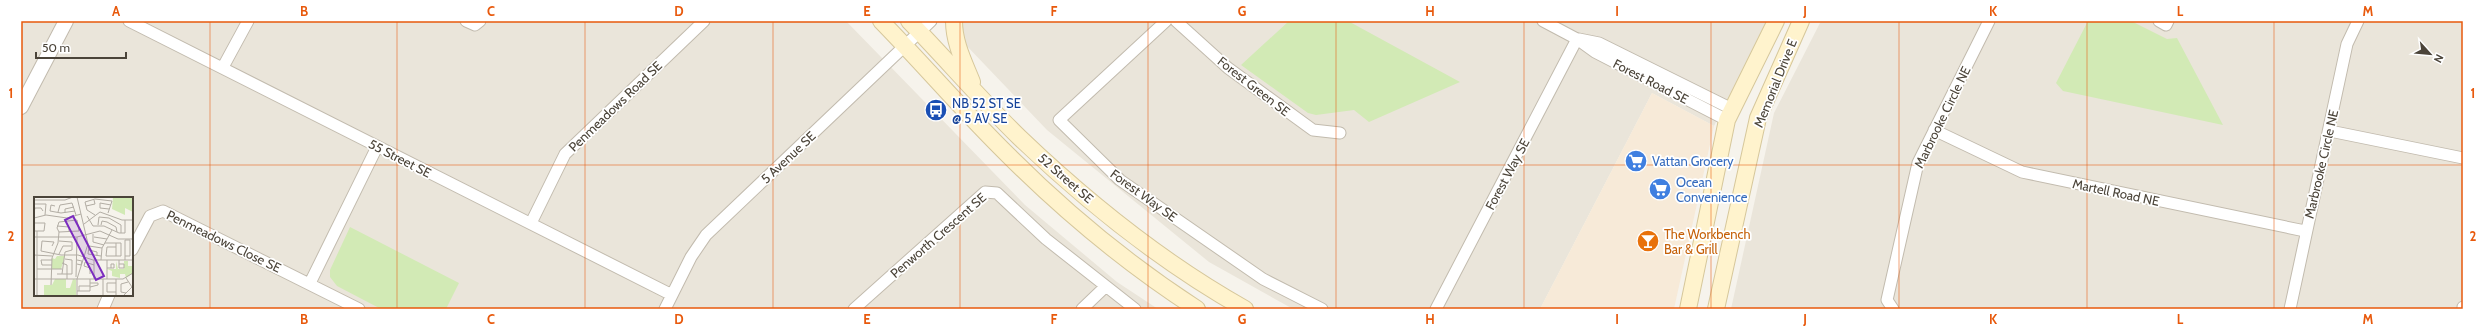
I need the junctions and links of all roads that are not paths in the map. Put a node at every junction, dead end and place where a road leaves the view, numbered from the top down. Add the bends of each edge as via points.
1 (66, 21) edge
2 (129, 21) edge
3 (248, 21) edge
4 (466, 21) edge
5 (480, 21) edge
6 (704, 21) edge
7 (881, 21) edge
8 (931, 21) edge
9 (954, 21) edge
10 (1166, 21) edge
11 (1176, 21) edge
12 (1543, 21) edge
13 (1776, 21) edge
14 (1801, 21) edge
15 (1989, 21) edge
16 (2159, 21) edge
17 (2168, 21) edge
18 (2358, 21) edge
19 (914, 27) edge
20 (1577, 39) junction
21 (905, 46) junction
22 (223, 67) junction
23 (976, 91) junction
24 (21, 107) edge
25 (1730, 114) junction
26 (1934, 130) junction
27 (2330, 131) junction
28 (1340, 133) dead end
29 (377, 147) junction
30 (2463, 158) edge
31 (531, 223) junction
32 (2305, 231) junction
33 (133, 248) edge
34 (310, 283) junction
35 (1105, 287) junction
36 (672, 295) junction
37 (109, 296) edge
38 (103, 309) edge
39 (359, 309) edge
40 (665, 309) edge
41 (854, 309) edge
42 (1082, 309) edge
43 (1135, 309) edge
44 (1197, 309) edge
45 (1245, 309) edge
46 (1322, 309) edge
47 (1436, 309) edge
48 (1688, 309) edge
49 (1716, 309) edge
50 (1893, 309) edge
51 (2290, 309) edge

1 - 24 street
2 - 22 street, 55 Street SE
3 - 22 street
4 - 5 street via 475,25
6 - 31 street, Penmeadows Road SE via 565,154
7 - 21 main road, 52 Street SE
8 - 19 street, 5 Avenue SE
9 - 23 main road via 959,52
10 - 46 street, Forest Way SE via 1059,120 1120,180 1263,279
11 - 28 street, Forest Green SE via 1228,68 1313,130
12 - 20 street, Forest Road SE
13 - 25 main road, Memorial Drive E
14 - 49 main road, Memorial Drive E via 1758,118
15 - 26 street, Marbrooke Circle NE
16 - 17 street via 2166,25
18 - 27 street, Marbrooke Circle NE via 2347,44
19 - 21 street, 5 Avenue SE
19 - 23 main road, 52 Street SE
20 - 25 street, Forest Road SE via 1599,43
20 - 47 street, Forest Way SE
21 - 36 street, 5 Avenue SE via 706,235 691,257
21 - 44 main road, 52 Street SE via 1008,155 1059,203 1105,243
22 - 29 street, 55 Street SE
23 - 45 main road, 52 Street SE via 1019,137 1119,223 1169,260
25 - 48 main road, Memorial Drive E
26 - 32 street, Martell Road NE via 2022,172
26 - 50 street, Marbrooke Circle NE via 1918,163 1887,300
27 - 30 street
27 - 32 street, Marbrooke Circle NE
29 - 31 street, 55 Street SE
29 - 34 street
31 - 36 street, 55 Street SE
32 - 51 street, Marbrooke Circle NE
33 - 34 street, Penmeadows Close SE via 150,216 163,211
34 - 39 street, Penmeadows Close SE
35 - 41 street, Penworth Crescent SE via 1046,239 997,193 985,192
35 - 42 street
35 - 43 street, Penworth Crescent SE
36 - 40 street, 5 Avenue SE
37 - 38 street

